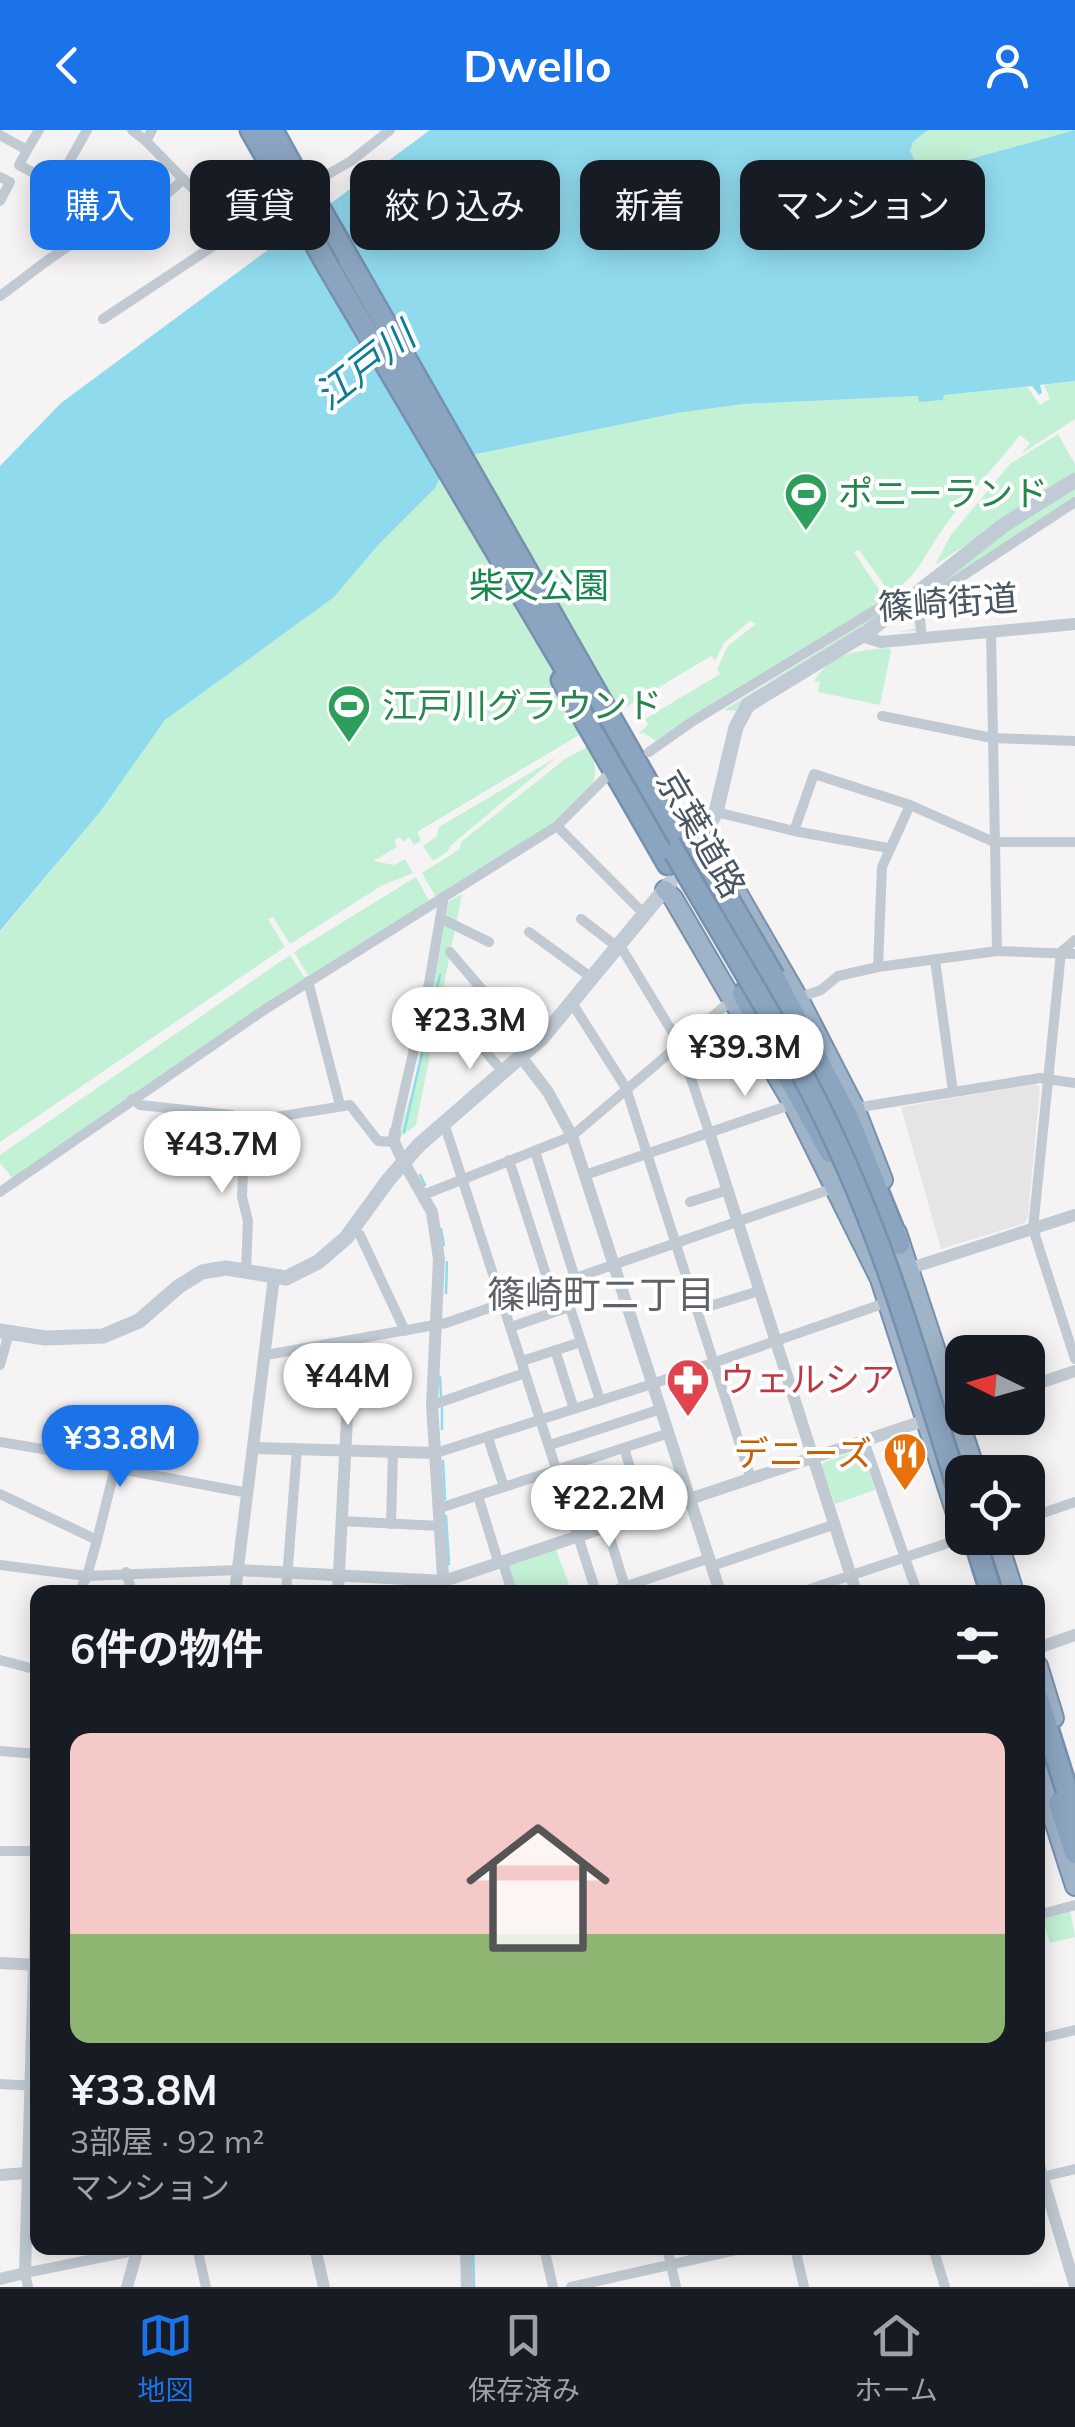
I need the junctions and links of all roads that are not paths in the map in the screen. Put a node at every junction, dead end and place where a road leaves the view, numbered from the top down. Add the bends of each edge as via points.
1 (39, 130) edge
2 (88, 130) edge
3 (132, 130) edge
4 (152, 130) edge
5 (250, 130) edge
6 (272, 130) edge
7 (390, 130) edge
8 (0, 136) edge
9 (146, 141) junction
10 (26, 150) junction
11 (276, 160) edge
12 (282, 160) edge
13 (0, 177) edge
14 (183, 179) junction
15 (190, 186) edge
16 (0, 200) edge
17 (330, 248) edge
18 (0, 296) edge
19 (103, 319) dead end
20 (1075, 480) edge
21 (469, 489) junction
22 (1075, 502) edge
23 (899, 608) junction
24 (1075, 624) edge
25 (991, 631) junction
26 (861, 636) junction
27 (922, 638) junction
28 (882, 716) dead end
29 (992, 738) junction
30 (1075, 741) edge
31 (616, 742) junction
32 (650, 752) dead end
33 (608, 775) dead end
34 (910, 805) junction
35 (716, 812) junction
36 (557, 826) junction
37 (794, 831) junction
38 (994, 842) junction
39 (1075, 842) edge
40 (888, 848) junction
41 (682, 855) junction
42 (444, 896) junction
43 (644, 914) junction
44 (440, 918) junction
45 (582, 919) dead end
46 (529, 932) dead end
47 (1075, 940) edge
48 (488, 942) dead end
49 (618, 945) junction
50 (997, 951) junction
51 (450, 952) dead end
52 (1062, 952) junction
53 (1075, 954) edge
54 (934, 960) junction
55 (878, 967) junction
56 (592, 978) junction
57 (308, 981) junction
58 (738, 996) junction
59 (798, 998) junction
60 (572, 1003) junction
61 (458, 1020) dead end
62 (679, 1043) junction
63 (527, 1053) junction
64 (504, 1073) junction
65 (1046, 1080) junction
66 (1075, 1084) edge
67 (626, 1088) junction
68 (952, 1092) junction
69 (132, 1099) junction
70 (793, 1104) junction
71 (340, 1105) junction
72 (855, 1108) junction
73 (245, 1122) junction
74 (444, 1123) junction
75 (709, 1132) junction
76 (572, 1136) junction
77 (395, 1137) junction
78 (535, 1151) junction
79 (647, 1153) junction
80 (509, 1160) junction
81 (403, 1161) junction
82 (585, 1175) junction
83 (464, 1178) junction
84 (834, 1188) junction
85 (728, 1190) junction
86 (0, 1192) edge
87 (423, 1195) junction
88 (690, 1202) dead end
89 (1075, 1215) edge
90 (738, 1222) junction
91 (353, 1229) junction
92 (1033, 1229) junction
93 (676, 1244) junction
94 (899, 1244) junction
95 (615, 1265) junction
96 (908, 1269) junction
97 (246, 1270) junction
98 (274, 1277) junction
99 (575, 1278) junction
100 (880, 1279) junction
101 (562, 1283) junction
102 (550, 1287) junction
103 (759, 1291) junction
104 (504, 1302) junction
105 (888, 1302) junction
106 (570, 1307) junction
107 (697, 1310) junction
108 (435, 1325) junction
109 (511, 1327) junction
110 (4, 1332) edge
111 (404, 1332) junction
112 (350, 1342) junction
113 (581, 1342) junction
114 (776, 1342) junction
115 (555, 1350) junction
116 (266, 1355) junction
117 (1075, 1359) edge
118 (714, 1362) junction
119 (0, 1365) edge
120 (524, 1367) junction
121 (945, 1371) edge
122 (1075, 1371) edge
123 (1045, 1381) edge
124 (652, 1384) junction
125 (600, 1400) junction
126 (432, 1405) junction
127 (574, 1409) junction
128 (661, 1409) junction
129 (945, 1414) edge
130 (542, 1420) junction
131 (926, 1421) junction
132 (668, 1433) junction
133 (488, 1438) junction
134 (864, 1441) junction
135 (0, 1442) edge
136 (550, 1446) junction
137 (254, 1448) junction
138 (624, 1448) junction
139 (298, 1449) junction
140 (345, 1450) junction
141 (393, 1451) junction
142 (436, 1453) junction
143 (947, 1455) edge
144 (959, 1455) edge
145 (812, 1459) junction
146 (114, 1468) junction
147 (558, 1470) junction
148 (751, 1479) junction
149 (945, 1480) edge
150 (504, 1487) junction
151 (248, 1493) junction
152 (0, 1494) edge
153 (478, 1496) junction
154 (690, 1500) junction
155 (1075, 1502) edge
156 (440, 1508) junction
157 (1045, 1512) edge
158 (645, 1515) junction
159 (341, 1521) junction
160 (392, 1524) junction
161 (834, 1525) junction
162 (440, 1526) junction
163 (607, 1528) junction
164 (578, 1538) junction
165 (97, 1540) junction
166 (945, 1542) edge
167 (969, 1555) edge
168 (980, 1555) edge
169 (992, 1555) edge
170 (1002, 1555) edge
171 (904, 1557) junction
172 (711, 1562) junction
173 (501, 1564) junction
174 (0, 1565) edge
175 (238, 1570) junction
176 (126, 1572) junction
177 (288, 1572) junction
178 (88, 1576) junction
179 (339, 1576) junction
180 (851, 1576) junction
181 (83, 1585) edge
182 (130, 1585) edge
183 (236, 1585) edge
184 (287, 1585) edge
185 (338, 1585) edge
186 (392, 1585) edge
187 (444, 1585) edge
188 (449, 1585) edge
189 (509, 1585) edge
190 (594, 1585) edge
191 (624, 1585) edge
192 (632, 1585) edge
193 (718, 1585) edge
194 (823, 1585) edge
195 (854, 1585) edge
196 (914, 1585) edge
197 (980, 1585) edge
198 (990, 1585) edge
199 (1002, 1585) edge
200 (1012, 1585) edge
201 (1075, 1635) edge
202 (1045, 1646) edge
203 (0, 1660) edge
204 (30, 1668) edge
205 (1045, 1687) edge
206 (1045, 1721) edge
207 (0, 1752) edge
208 (30, 1754) edge
209 (1045, 1758) edge
210 (1073, 1773) edge
211 (1045, 1797) edge
212 (1075, 1816) edge
213 (0, 1851) edge
214 (30, 1852) edge
215 (1075, 1854) edge
216 (1075, 1886) edge
217 (1075, 1905) edge
218 (1045, 1912) edge
219 (0, 1963) edge
220 (30, 1965) edge
221 (1075, 2030) edge
222 (1045, 2037) edge
223 (0, 2084) edge
224 (30, 2085) edge
225 (1075, 2169) edge
226 (30, 2172) edge
227 (0, 2175) edge
228 (1045, 2177) edge
229 (1045, 2193) edge
230 (30, 2218) edge
231 (114, 2255) edge
232 (136, 2255) edge
233 (199, 2255) edge
234 (317, 2255) edge
235 (466, 2255) edge
236 (546, 2255) edge
237 (669, 2255) edge
238 (713, 2255) edge
239 (797, 2255) edge
240 (935, 2255) edge
241 (671, 2264) junction
242 (0, 2278) edge
243 (26, 2280) edge
244 (1075, 2286) edge
245 (127, 2287) edge
246 (206, 2287) edge
247 (324, 2287) edge
248 (467, 2287) edge
249 (553, 2287) edge
250 (571, 2287) edge
251 (676, 2287) edge
252 (804, 2287) edge
253 (945, 2287) edge

1 - 10 street
2 - 10 street via 56,184 19,165
3 - 9 street
4 - 9 street
5 - 11 highway
6 - 12 highway
7 - 19 street
8 - 10 street
9 - 14 street
13 - 16 street via 10,182
14 - 15 street
14 - 18 street via 169,194 86,235
17 - 21 highway, bridge
20 - 23 main road via 1004,525
21 - 31 highway via 522,610
21 - 31 highway via 549,596
22 - 27 street via 919,610
23 - 26 main road
23 - 32 street via 892,600
24 - 25 street, 篠崎街道
25 - 27 street, 篠崎街道
25 - 29 street
26 - 27 street, 篠崎街道 via 880,642
26 - 35 main road, 篠崎街道 via 748,705 736,727
28 - 29 street
29 - 30 street
29 - 38 street
31 - 41 highway
31 - 41 highway
33 - 36 street
34 - 37 street via 814,774
34 - 38 street
34 - 40 street
35 - 37 street
35 - 41 main road, 篠崎街道
36 - 42 street
36 - 43 street
37 - 40 street
38 - 39 street
38 - 50 street
40 - 55 street
41 - 43 main road, 篠崎街道
41 - 58 highway
41 - 59 highway, 京葉道路
41 - 94 highway, bridge via 774,976 848,1118
41 - 143 highway, 京葉道路, bridge via 845,1161 887,1266
41 - 144 highway, 京葉道路 via 796,1040 855,1156
42 - 44 street
42 - 57 street
43 - 49 main road, 篠崎街道
44 - 48 street
44 - 77 street
45 - 49 street
46 - 56 street
47 - 52 street
49 - 56 main road, 篠崎街道
49 - 62 street
50 - 52 street
50 - 54 street
51 - 63 street
52 - 53 street
52 - 65 street
54 - 55 street
54 - 68 street
55 - 59 street via 838,976
56 - 60 main road, 篠崎街道
57 - 69 street
57 - 71 street
58 - 62 street
58 - 70 highway
58 - 100 highway via 821,1134
59 - 72 highway, 京葉道路
60 - 63 main road, 篠崎街道
60 - 67 street
61 - 64 street
62 - 67 street
62 - 75 street
63 - 64 main road, 篠崎街道
63 - 76 street
64 - 74 main road, 篠崎街道
65 - 66 street
65 - 68 street
65 - 92 street
67 - 76 street
67 - 79 street
68 - 72 street
69 - 73 street
69 - 86 street
70 - 75 street
70 - 84 highway
71 - 73 street
71 - 77 street via 354,1107 378,1142
72 - 94 highway, 京葉道路 via 896,1217
73 - 97 street
74 - 81 main road, 篠崎街道
74 - 83 street
75 - 79 street
75 - 85 street
76 - 78 street
76 - 82 street
77 - 81 street
78 - 80 street
78 - 99 street
79 - 82 street
79 - 93 street
80 - 83 street
80 - 102 street
81 - 87 street
81 - 91 main road, 篠崎街道
82 - 95 street
83 - 87 street
83 - 104 street
84 - 90 street
84 - 100 highway
85 - 88 street
85 - 90 street
87 - 108 street via 439,1260
89 - 92 street
90 - 93 street
90 - 103 street
91 - 98 main road, 篠崎街道 via 308,1268
91 - 111 street
92 - 96 street
92 - 117 street
93 - 95 street
93 - 107 street
94 - 96 highway, 京葉道路
95 - 99 street
95 - 124 street
96 - 121 highway, 京葉道路
97 - 98 main road
97 - 110 main road via 202,1272 139,1321 102,1336
98 - 116 street
99 - 101 street
100 - 105 highway
101 - 102 street
101 - 106 street
102 - 104 street
103 - 107 street
103 - 114 street
104 - 108 street
104 - 109 street
105 - 114 street
105 - 131 highway
106 - 109 street
106 - 113 street
107 - 118 street
108 - 111 street
108 - 126 street
109 - 120 street
110 - 119 street
111 - 112 street
112 - 116 street
112 - 140 street
113 - 115 street
113 - 125 street
114 - 118 street
114 - 145 street
115 - 120 street
115 - 127 street
116 - 137 street
118 - 124 street
118 - 148 street
120 - 126 street
120 - 130 street
122 - 123 street
124 - 125 street
124 - 128 street
125 - 127 street
126 - 142 street
127 - 130 street
128 - 132 street
128 - 136 street
129 - 131 street
130 - 133 street
130 - 136 street
131 - 134 street
131 - 149 highway
132 - 138 street
132 - 154 street
133 - 142 street
133 - 150 street
134 - 145 street
134 - 171 street
135 - 146 street
136 - 147 street
137 - 139 street
137 - 151 street
138 - 147 street
138 - 158 street
139 - 140 street
139 - 177 street
140 - 141 street
140 - 159 street
141 - 142 street
141 - 160 street
142 - 156 street
145 - 148 street
145 - 161 street
146 - 151 street
146 - 165 street
147 - 150 street
147 - 164 street
148 - 154 street
150 - 153 street
151 - 175 street
152 - 165 street
153 - 156 street
153 - 173 street
154 - 158 street
154 - 172 street
155 - 157 street
156 - 162 street
158 - 163 street
159 - 160 street
159 - 179 street
160 - 162 street
161 - 172 street
161 - 180 street
162 - 187 street
163 - 164 street
163 - 191 street
164 - 173 street
164 - 190 street
165 - 178 street
166 - 171 street
167 - 197 highway
168 - 198 highway
169 - 199 highway
170 - 200 highway
171 - 180 street
171 - 196 street
172 - 192 street
172 - 193 street
173 - 188 street
173 - 189 street
174 - 178 street
175 - 176 street
175 - 177 street
175 - 183 street
176 - 178 street
176 - 182 street
177 - 179 street
177 - 184 street
178 - 181 street
179 - 185 street
179 - 186 street
180 - 194 street
180 - 195 street
201 - 202 street
203 - 204 street
205 - 210 highway
206 - 212 highway
207 - 208 street
209 - 215 highway
211 - 216 highway
213 - 214 street
217 - 218 street
219 - 220 street
221 - 222 street
223 - 224 street
225 - 228 street
226 - 227 street
229 - 244 street
230 - 243 street
231 - 243 street
232 - 245 street
233 - 246 street
234 - 247 street
235 - 248 street
236 - 249 street
237 - 241 street
238 - 241 street
239 - 252 street
240 - 253 street
241 - 250 street
241 - 251 street
242 - 243 street

